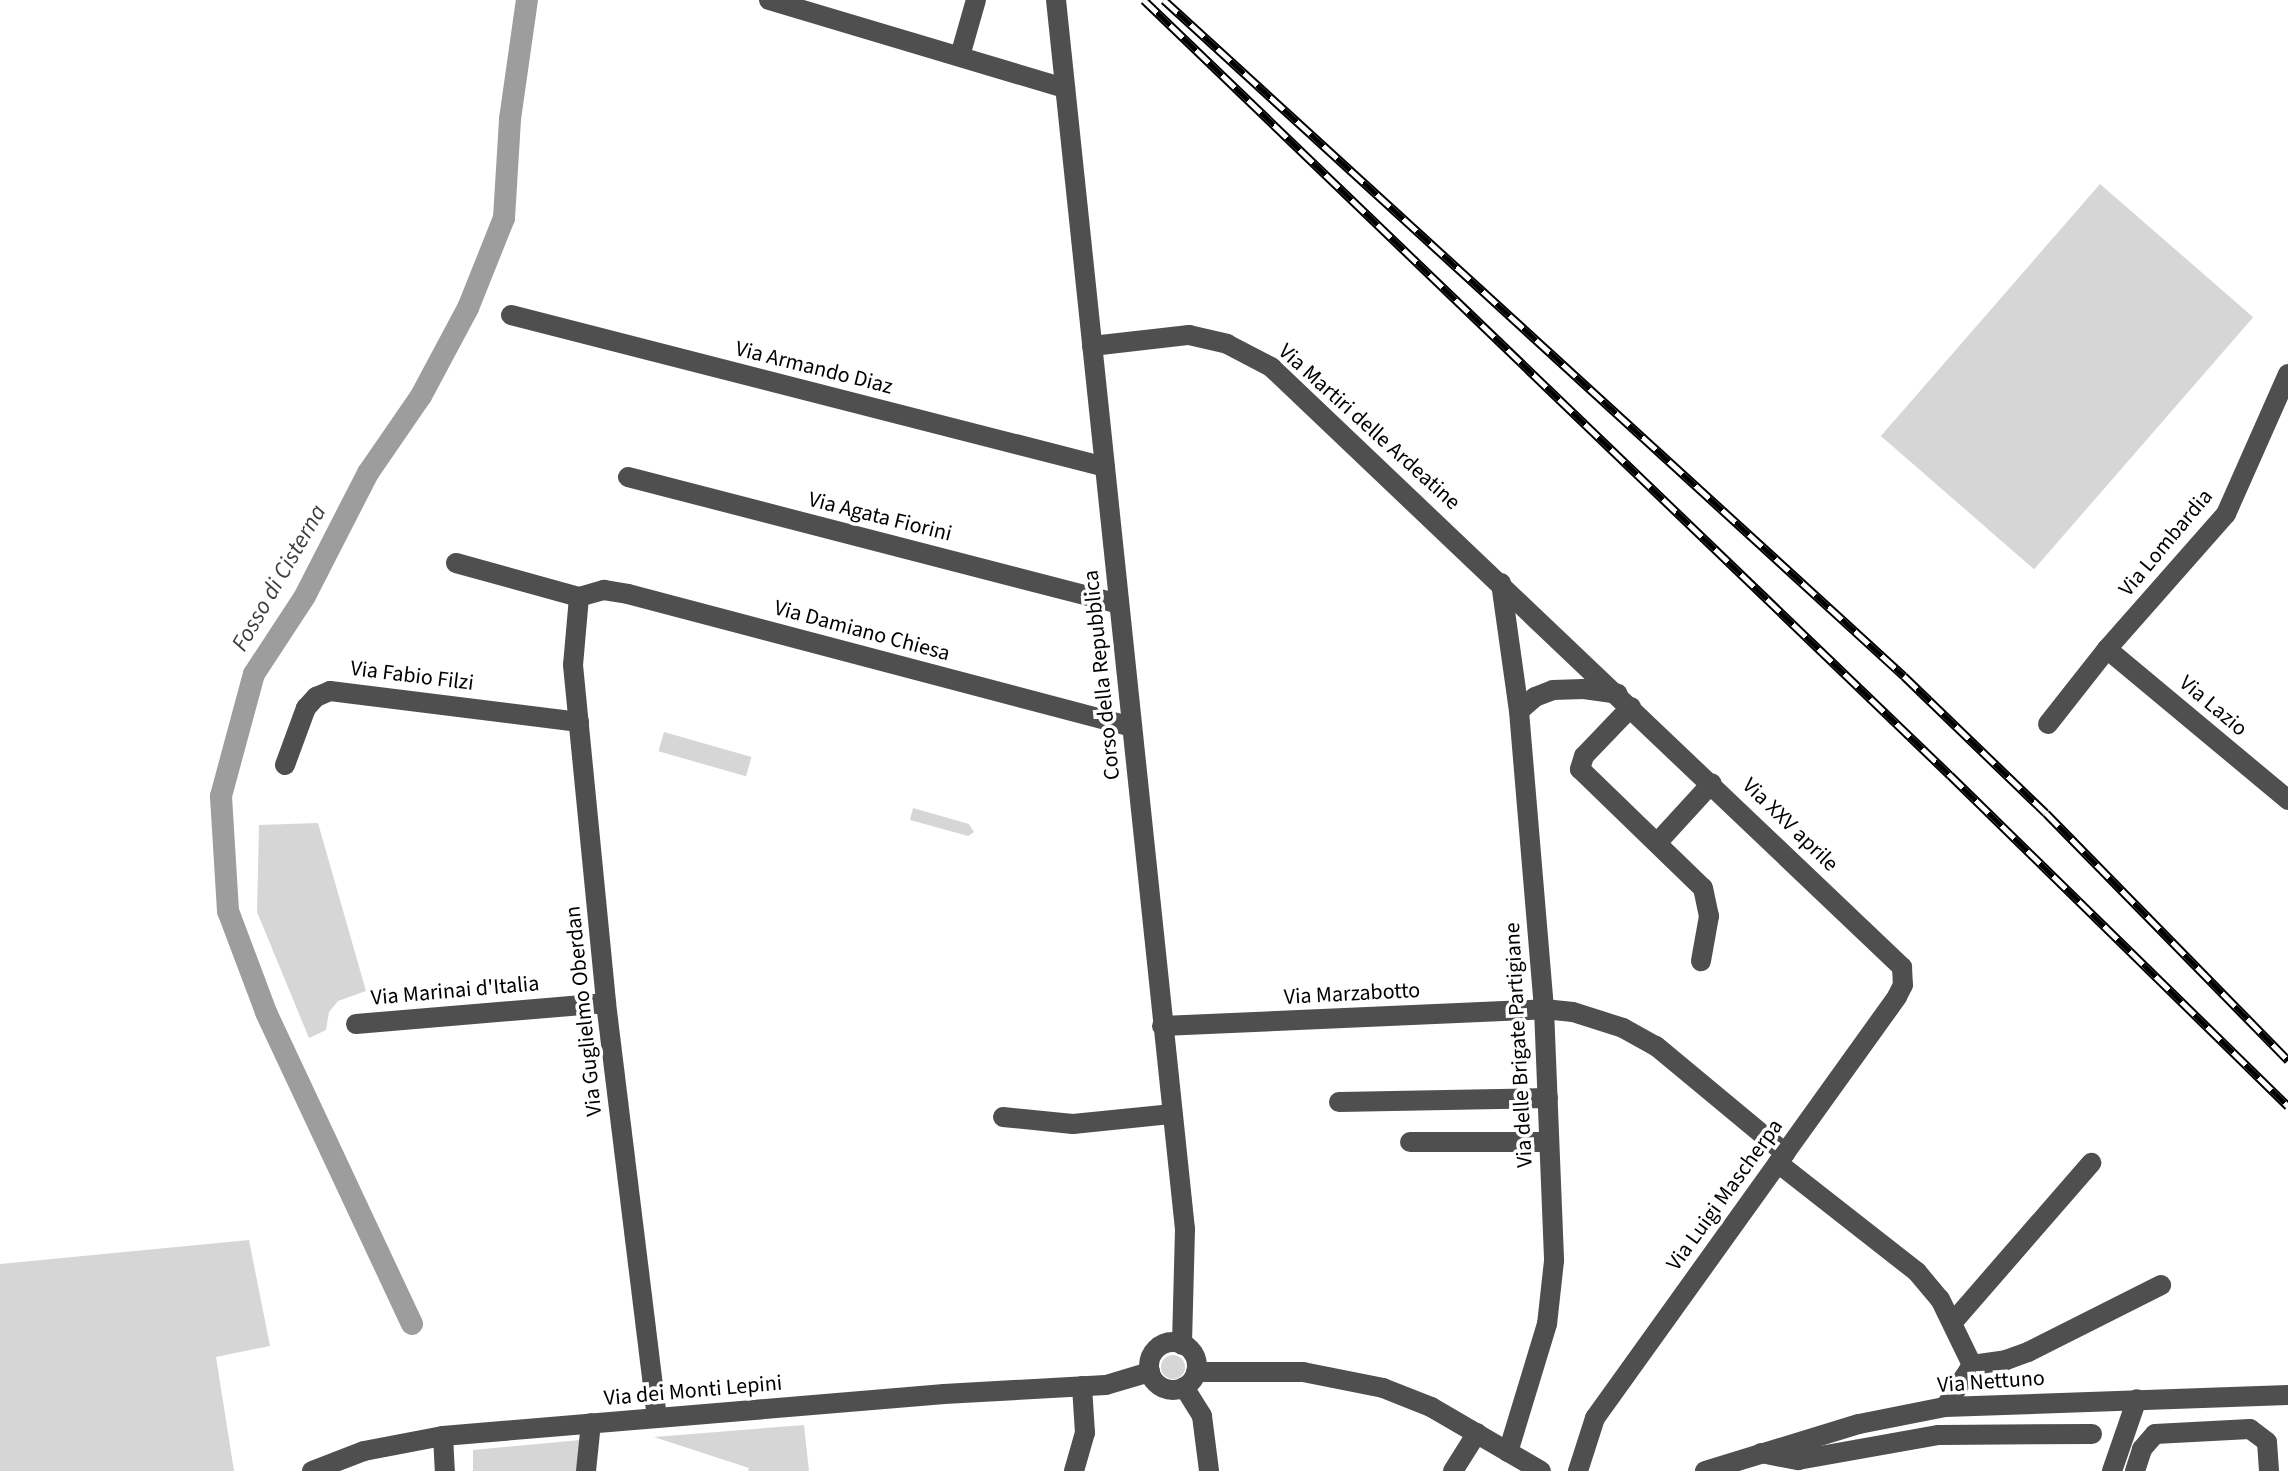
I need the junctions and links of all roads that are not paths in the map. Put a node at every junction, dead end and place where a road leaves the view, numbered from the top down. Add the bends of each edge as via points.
1 (769, 0) edge
2 (976, 0) edge
3 (1056, 0) edge
4 (960, 56) junction
5 (1065, 88) junction
6 (511, 315) dead end
7 (1092, 346) junction
8 (2288, 374) edge
9 (1105, 467) junction
10 (628, 477) dead end
11 (456, 563) dead end
12 (1501, 583) junction
13 (579, 597) junction
14 (1119, 604) junction
15 (2107, 649) junction
16 (1624, 700) junction
17 (1519, 711) junction
18 (579, 722) junction
19 (2048, 724) dead end
20 (1132, 727) junction
21 (285, 765) dead end
22 (1712, 783) junction
23 (2288, 800) edge
24 (1657, 843) junction
25 (1701, 961) dead end
26 (1895, 1000) joint
27 (606, 1003) junction
28 (1544, 1009) junction
29 (356, 1024) dead end
30 (1162, 1026) junction
31 (1548, 1098) junction
32 (1339, 1102) dead end
33 (1172, 1114) junction
34 (1003, 1117) dead end
35 (1410, 1142) dead end
36 (1549, 1142) junction
37 (1781, 1158) junction
38 (2091, 1163) dead end
39 (2161, 1285) dead end
40 (1953, 1322) junction
41 (1182, 1345) junction
42 (1972, 1365) junction
43 (1150, 1372) junction
44 (1190, 1380) junction
45 (1082, 1386) junction
46 (2288, 1395) edge
47 (2137, 1399) junction
48 (1945, 1407) junction
49 (657, 1418) junction
50 (591, 1423) junction
51 (1477, 1433) junction
52 (2092, 1434) dead end
53 (443, 1436) junction
54 (1508, 1452) junction
55 (1761, 1453) junction
56 (312, 1471) edge
57 (445, 1471) edge
58 (586, 1471) edge
59 (1074, 1471) edge
60 (1209, 1471) edge
61 (1453, 1471) edge
62 (1541, 1471) edge
63 (1578, 1471) edge
64 (1705, 1471) edge
65 (2112, 1471) edge
66 (2135, 1471) edge
67 (2269, 1471) edge

1 - 4 street
2 - 4 street
3 - 5 street, Corso della Repubblica
4 - 5 street
5 - 7 street, Corso della Repubblica
6 - 9 street, Via Armando Diaz
7 - 9 street, Corso della Repubblica
7 - 12 street, Via Martiri delle Ardeatine via 1189,335 1227,344 1263,361
8 - 15 street, Via Lombardia via 2226,514
9 - 14 street, Corso della Repubblica
10 - 14 street, Via Agata Fiorini
11 - 13 street
12 - 16 street, Via Martiri delle Ardeatine
12 - 17 street, Via delle Brigate Partigiane
13 - 18 street, Via Guglielmo Oberdan via 572,643
13 - 20 street, Via Damiano Chiesa via 604,590 628,594
14 - 20 street, Corso della Repubblica
15 - 19 street, Via Lombardia
15 - 23 street, Via Lazio
16 - 17 street via 1584,689 1553,690
16 - 22 street, Via XXV aprile
16 - 24 street via 1580,769
17 - 28 street, Via delle Brigate Partigiane
18 - 21 street, Via Fabio Filzi via 330,691 306,708
18 - 27 street, Via Guglielmo Oberdan
20 - 30 street, Corso della Repubblica
22 - 24 street
22 - 26 street, Via XXV aprile via 1896,959 1904,979
24 - 25 street via 1706,894 1709,916
26 - 37 street, Via Luigi Mascherpa
27 - 29 street, Via Marinai d'Italia
27 - 49 street, Via Guglielmo Oberdan
28 - 30 street, Via Marzabotto
28 - 31 street, Via delle Brigate Partigiane
28 - 37 street, Via Marzabotto via 1595,1017 1643,1039 1681,1065
30 - 33 street, Corso della Repubblica
31 - 32 street
31 - 36 street, Via delle Brigate Partigiane
33 - 34 street via 1073,1124
33 - 41 street, Corso della Repubblica via 1187,1257
35 - 36 street
36 - 54 street, Via delle Brigate Partigiane via 1552,1292
37 - 40 street, Via Marzabotto via 1917,1272
37 - 63 street, Via Luigi Mascherpa via 1595,1418
38 - 40 street
39 - 42 street via 2028,1352
40 - 42 street, Via Marzabotto
41 - 43 street via 1168,1343 1155,1351
41 - 44 street via 1193,1353
42 - 48 street
43 - 44 street via 1163,1388
43 - 45 street, Via dei Monti Lepini via 1117,1383
44 - 51 street via 1289,1371 1350,1379 1419,1401
44 - 60 street via 1202,1416
45 - 49 street, Via dei Monti Lepini
45 - 59 street via 1085,1433
46 - 47 street, Via Nettuno
47 - 48 street, Via Nettuno
47 - 65 street
48 - 55 street, Via Nettuno via 1859,1424
49 - 50 street, Via dei Monti Lepini
50 - 53 street, Via dei Monti Lepini
50 - 58 street
51 - 54 street
51 - 61 street
52 - 55 street via 1939,1435 1806,1460
53 - 56 street, Via dei Monti Lepini via 364,1451
53 - 57 street
54 - 62 street
55 - 64 street, Via Nettuno
66 - 67 street via 2150,1437 2165,1432 2256,1431 2267,1442

